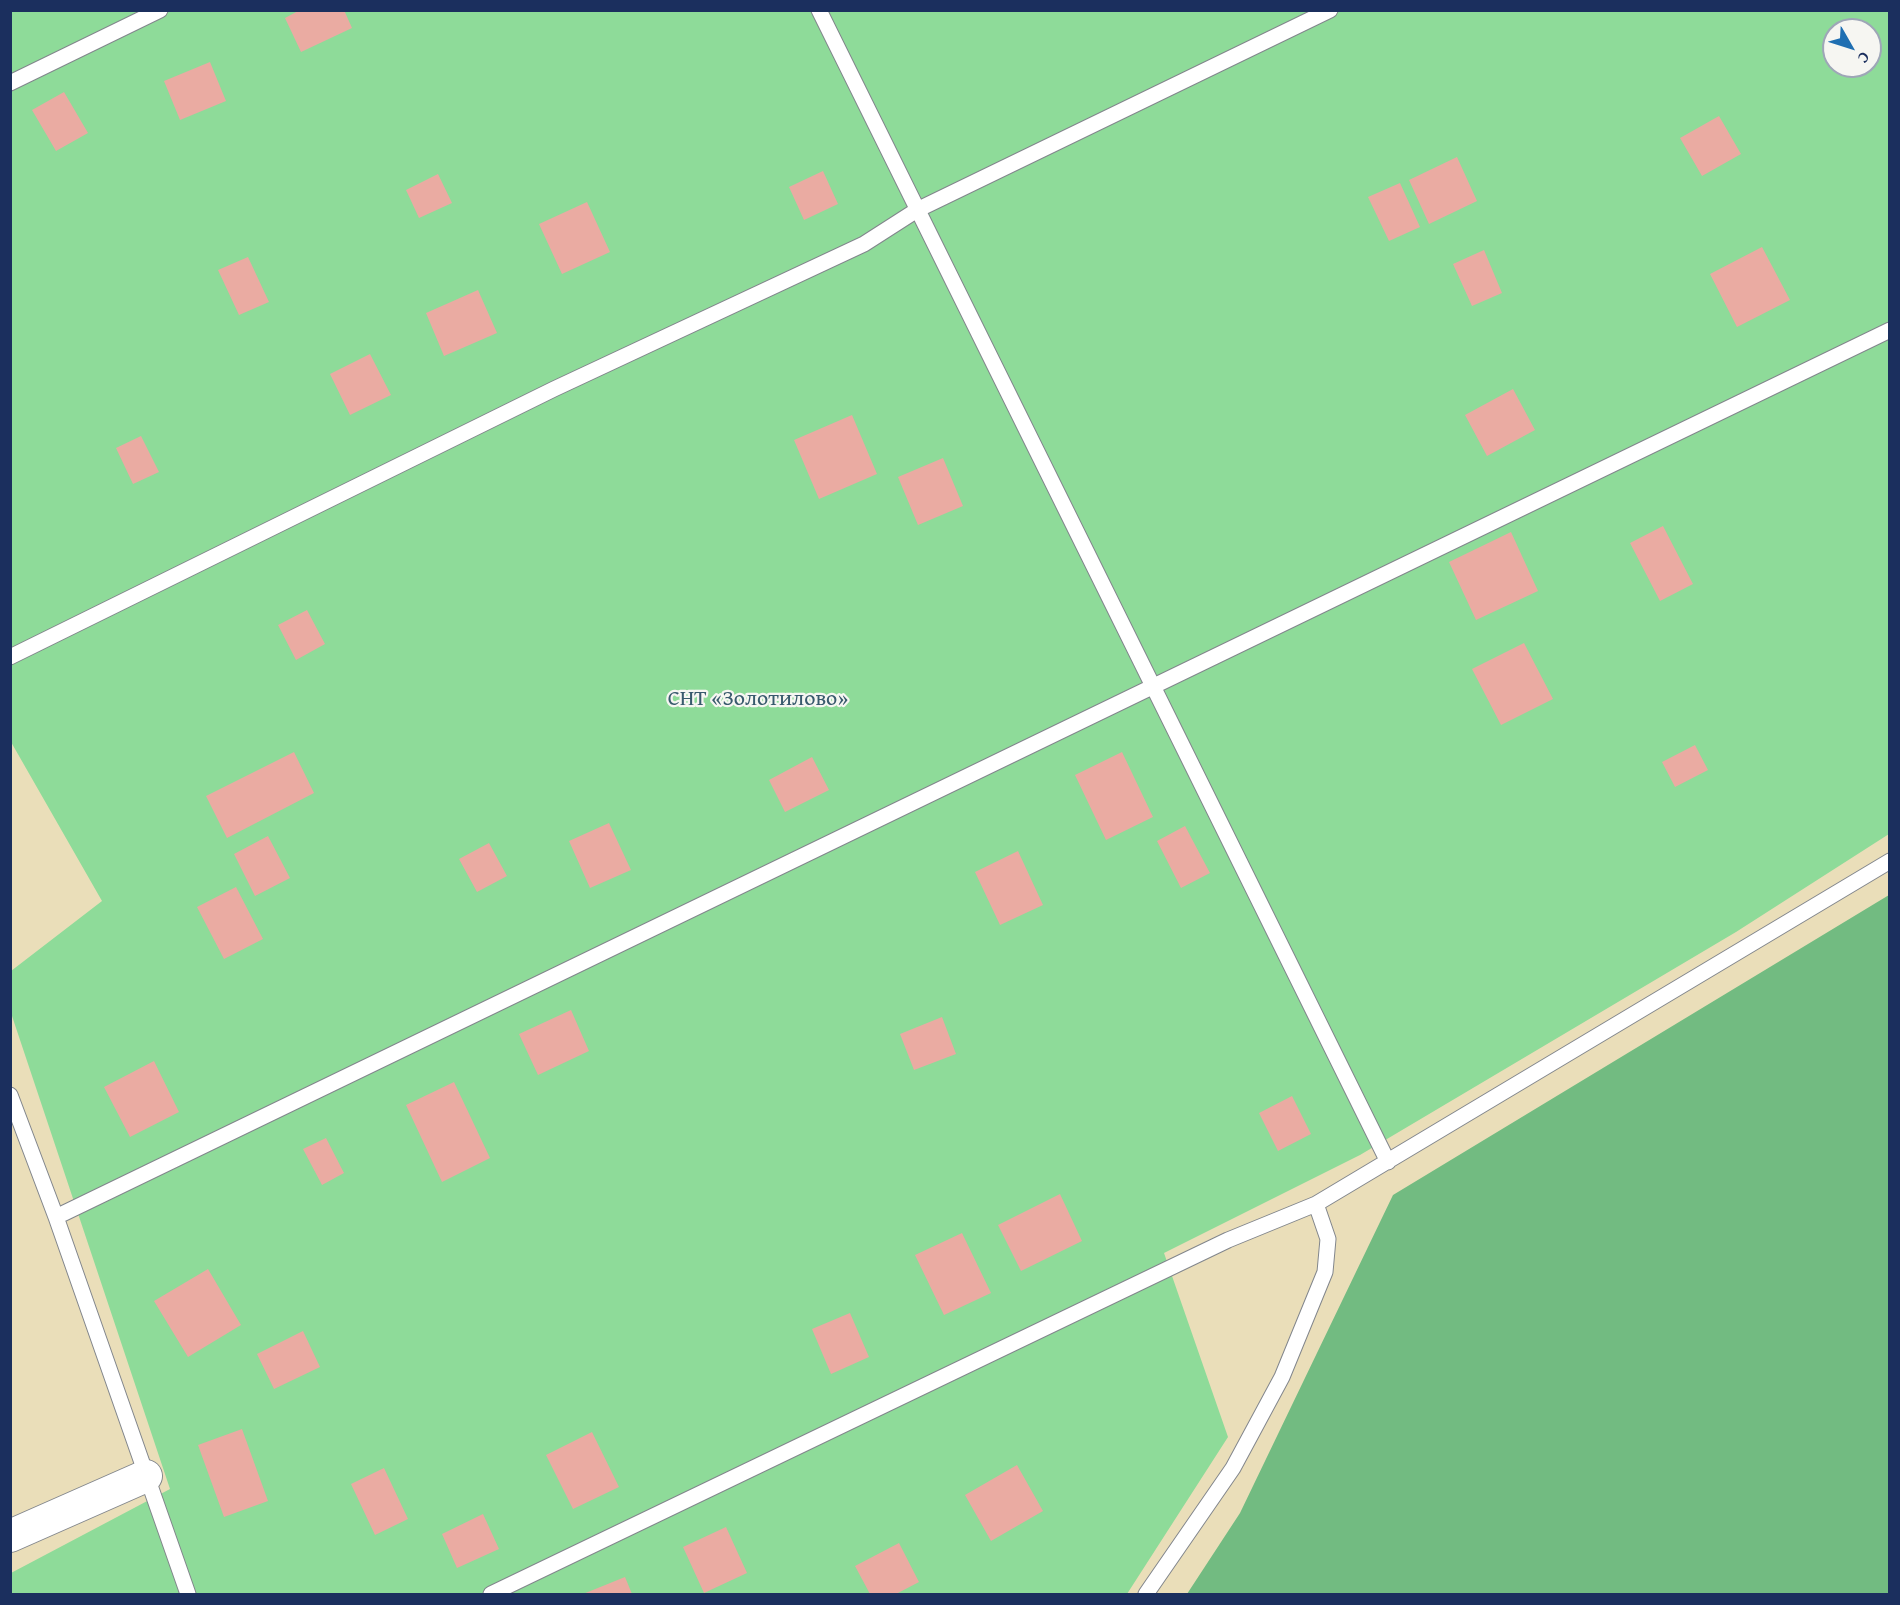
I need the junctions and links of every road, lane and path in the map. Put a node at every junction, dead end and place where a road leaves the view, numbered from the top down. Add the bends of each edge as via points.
1 (160, 10) edge
2 (819, 10) edge
3 (1330, 10) edge
4 (10, 83) edge
5 (917, 210) junction
6 (1890, 330) edge
7 (10, 657) edge
8 (1153, 685) junction
9 (1890, 861) edge
10 (10, 1095) edge
11 (1388, 1162) junction
12 (1316, 1204) junction
13 (56, 1217) junction
14 (147, 1476) junction
15 (10, 1536) edge
16 (188, 1594) edge
17 (491, 1594) edge
18 (1146, 1594) edge

1 - 4 lane
2 - 5 lane
3 - 5 lane
5 - 7 lane via 864,244 554,389
5 - 8 lane
6 - 8 lane
8 - 11 lane
8 - 13 lane
9 - 11 lane
10 - 13 lane
11 - 12 lane
12 - 17 lane via 1218,1245
12 - 18 lane via 1328,1239 1325,1272 1282,1377 1233,1468
13 - 14 lane
14 - 15 street
14 - 16 lane

